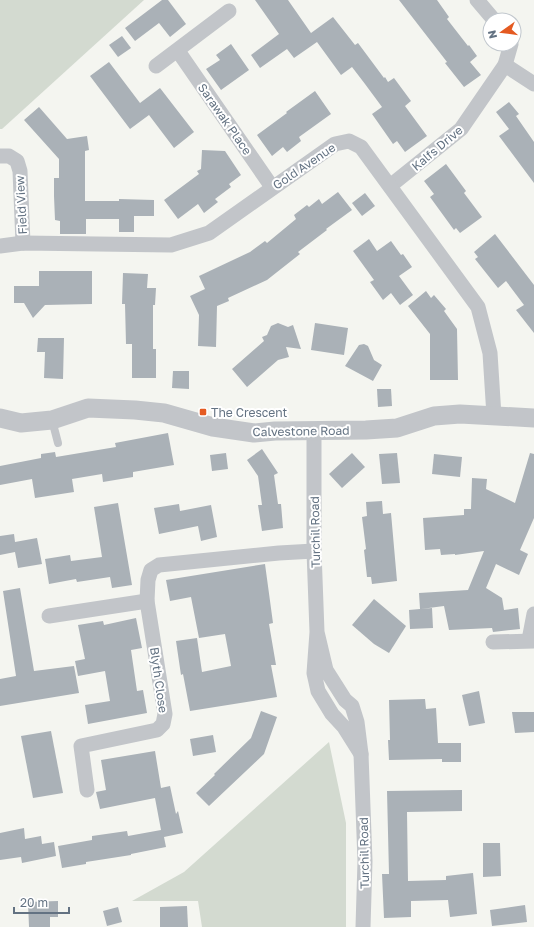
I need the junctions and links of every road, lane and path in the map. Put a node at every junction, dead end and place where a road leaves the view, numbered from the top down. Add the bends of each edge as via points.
1 (476, 0) edge
2 (229, 11) dead end
3 (487, 12) edge
4 (178, 51) junction
5 (509, 52) edge
6 (505, 65) junction
7 (156, 66) dead end
8 (534, 84) edge
9 (0, 156) edge
10 (390, 186) junction
11 (272, 187) junction
12 (23, 243) junction
13 (0, 246) edge
14 (494, 416) junction
15 (0, 418) edge
16 (534, 418) edge
17 (52, 420) junction
18 (314, 431) junction
19 (58, 443) dead end
20 (314, 551) junction
21 (147, 601) junction
22 (534, 614) edge
23 (49, 616) dead end
24 (317, 632) junction
25 (531, 641) edge
26 (493, 642) dead end
27 (361, 754) junction
28 (87, 790) dead end
29 (364, 927) edge

1 - 3 street
2 - 4 street
4 - 7 street
4 - 11 street, Sarawak Place
5 - 6 street, Kalfs Drive
6 - 8 street
6 - 10 street, Kalfs Drive via 461,129
9 - 12 street, Field View via 9,156 17,161 20,171
10 - 11 street, Gold Avenue via 361,147 349,141 335,144
10 - 14 street, Gold Avenue via 478,307 490,353
11 - 12 street, Gold Avenue via 209,233 171,245
12 - 13 street, Gold Avenue
14 - 16 street, Calvestone Road
14 - 18 street, Calvestone Road via 434,416 397,428
15 - 17 street, Calvestone Road via 21,423
17 - 18 street, Calvestone Road via 88,408 164,413 213,427 254,433
17 - 19 lane
18 - 20 street, Turchil Road
20 - 21 street, Blyth Close via 279,552 159,565 151,570
20 - 24 street, Turchil Road
21 - 23 street
21 - 28 street, Blyth Close via 166,714 157,730 81,746
22 - 25 street
24 - 27 street, Turchil Road via 326,670 345,700 352,706
24 - 27 street, Turchil Road via 314,673 318,691
25 - 26 street
27 - 29 street, Turchil Road via 365,861

